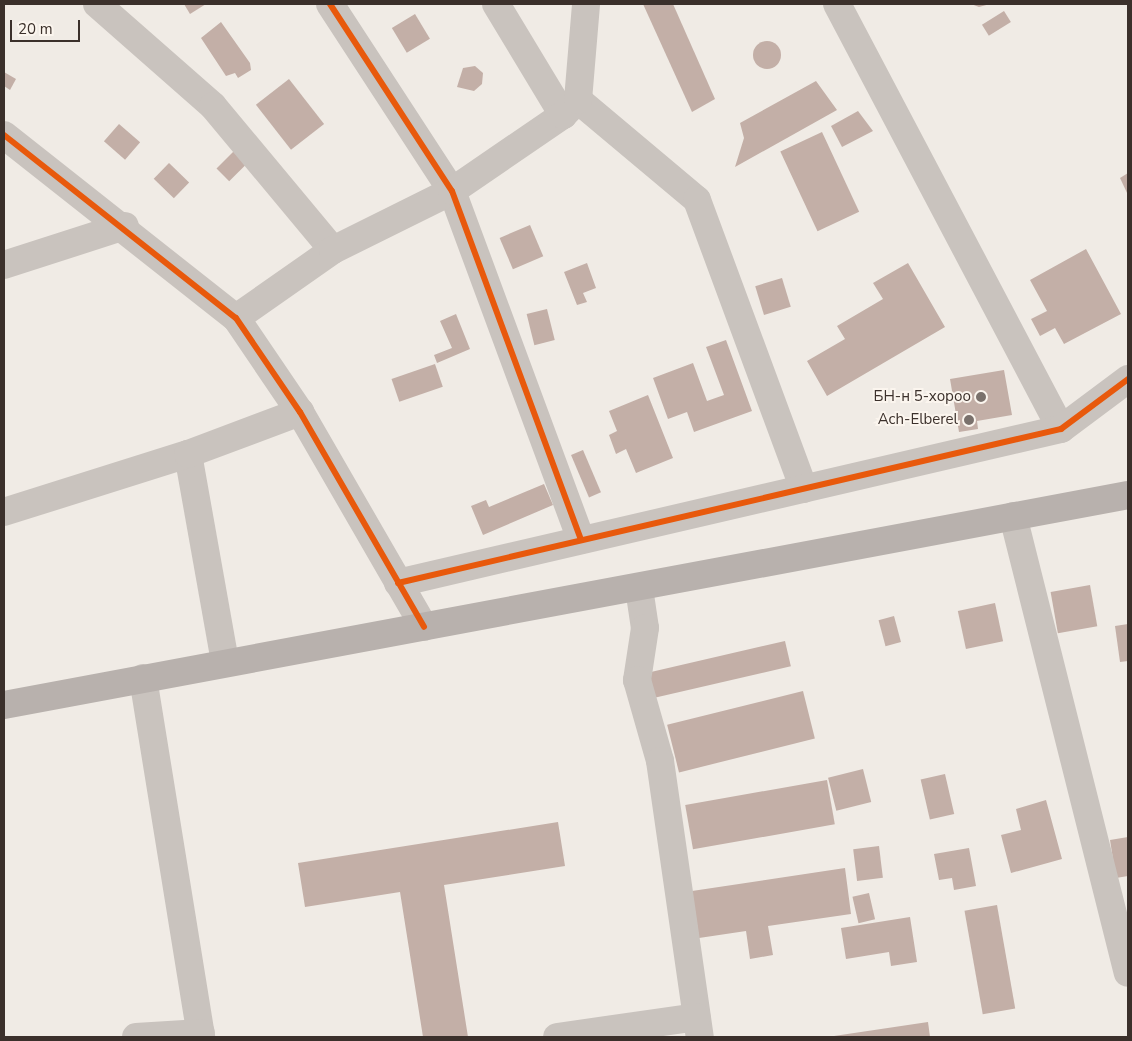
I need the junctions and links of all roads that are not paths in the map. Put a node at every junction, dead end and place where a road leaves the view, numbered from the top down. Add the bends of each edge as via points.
1 (97, 4) edge
2 (330, 4) edge
3 (496, 4) edge
4 (586, 4) edge
5 (836, 4) edge
6 (571, 107) junction
7 (4, 135) edge
8 (452, 191) junction
9 (125, 226) junction
10 (332, 250) junction
11 (4, 265) edge
12 (236, 318) junction
13 (1128, 379) edge
14 (300, 412) junction
15 (1061, 429) junction
16 (188, 454) junction
17 (804, 488) junction
18 (1128, 495) edge
19 (4, 512) edge
20 (1012, 516) junction
21 (581, 540) junction
22 (398, 583) junction
23 (639, 588) junction
24 (424, 627) junction
25 (226, 662) junction
26 (143, 678) junction
27 (4, 705) edge
28 (1128, 973) edge
29 (699, 1027) edge
30 (201, 1035) edge
31 (136, 1037) edge
32 (557, 1037) edge

1 - 10 street via 213,106
2 - 8 street
3 - 6 street
4 - 6 street
5 - 15 street
6 - 8 street
6 - 17 street via 697,200
7 - 9 street
8 - 10 street
8 - 21 street
9 - 11 street
9 - 12 street
10 - 12 street
12 - 14 street
13 - 15 street
14 - 16 street
14 - 22 street
15 - 17 street
16 - 19 street
16 - 25 street
17 - 21 street
18 - 20 main road
20 - 23 main road
20 - 28 street
21 - 22 street
22 - 24 street
23 - 24 main road
23 - 29 street via 646,628 637,680 660,761
24 - 25 main road
25 - 26 main road
26 - 27 main road
26 - 30 street
29 - 32 street
30 - 31 street

